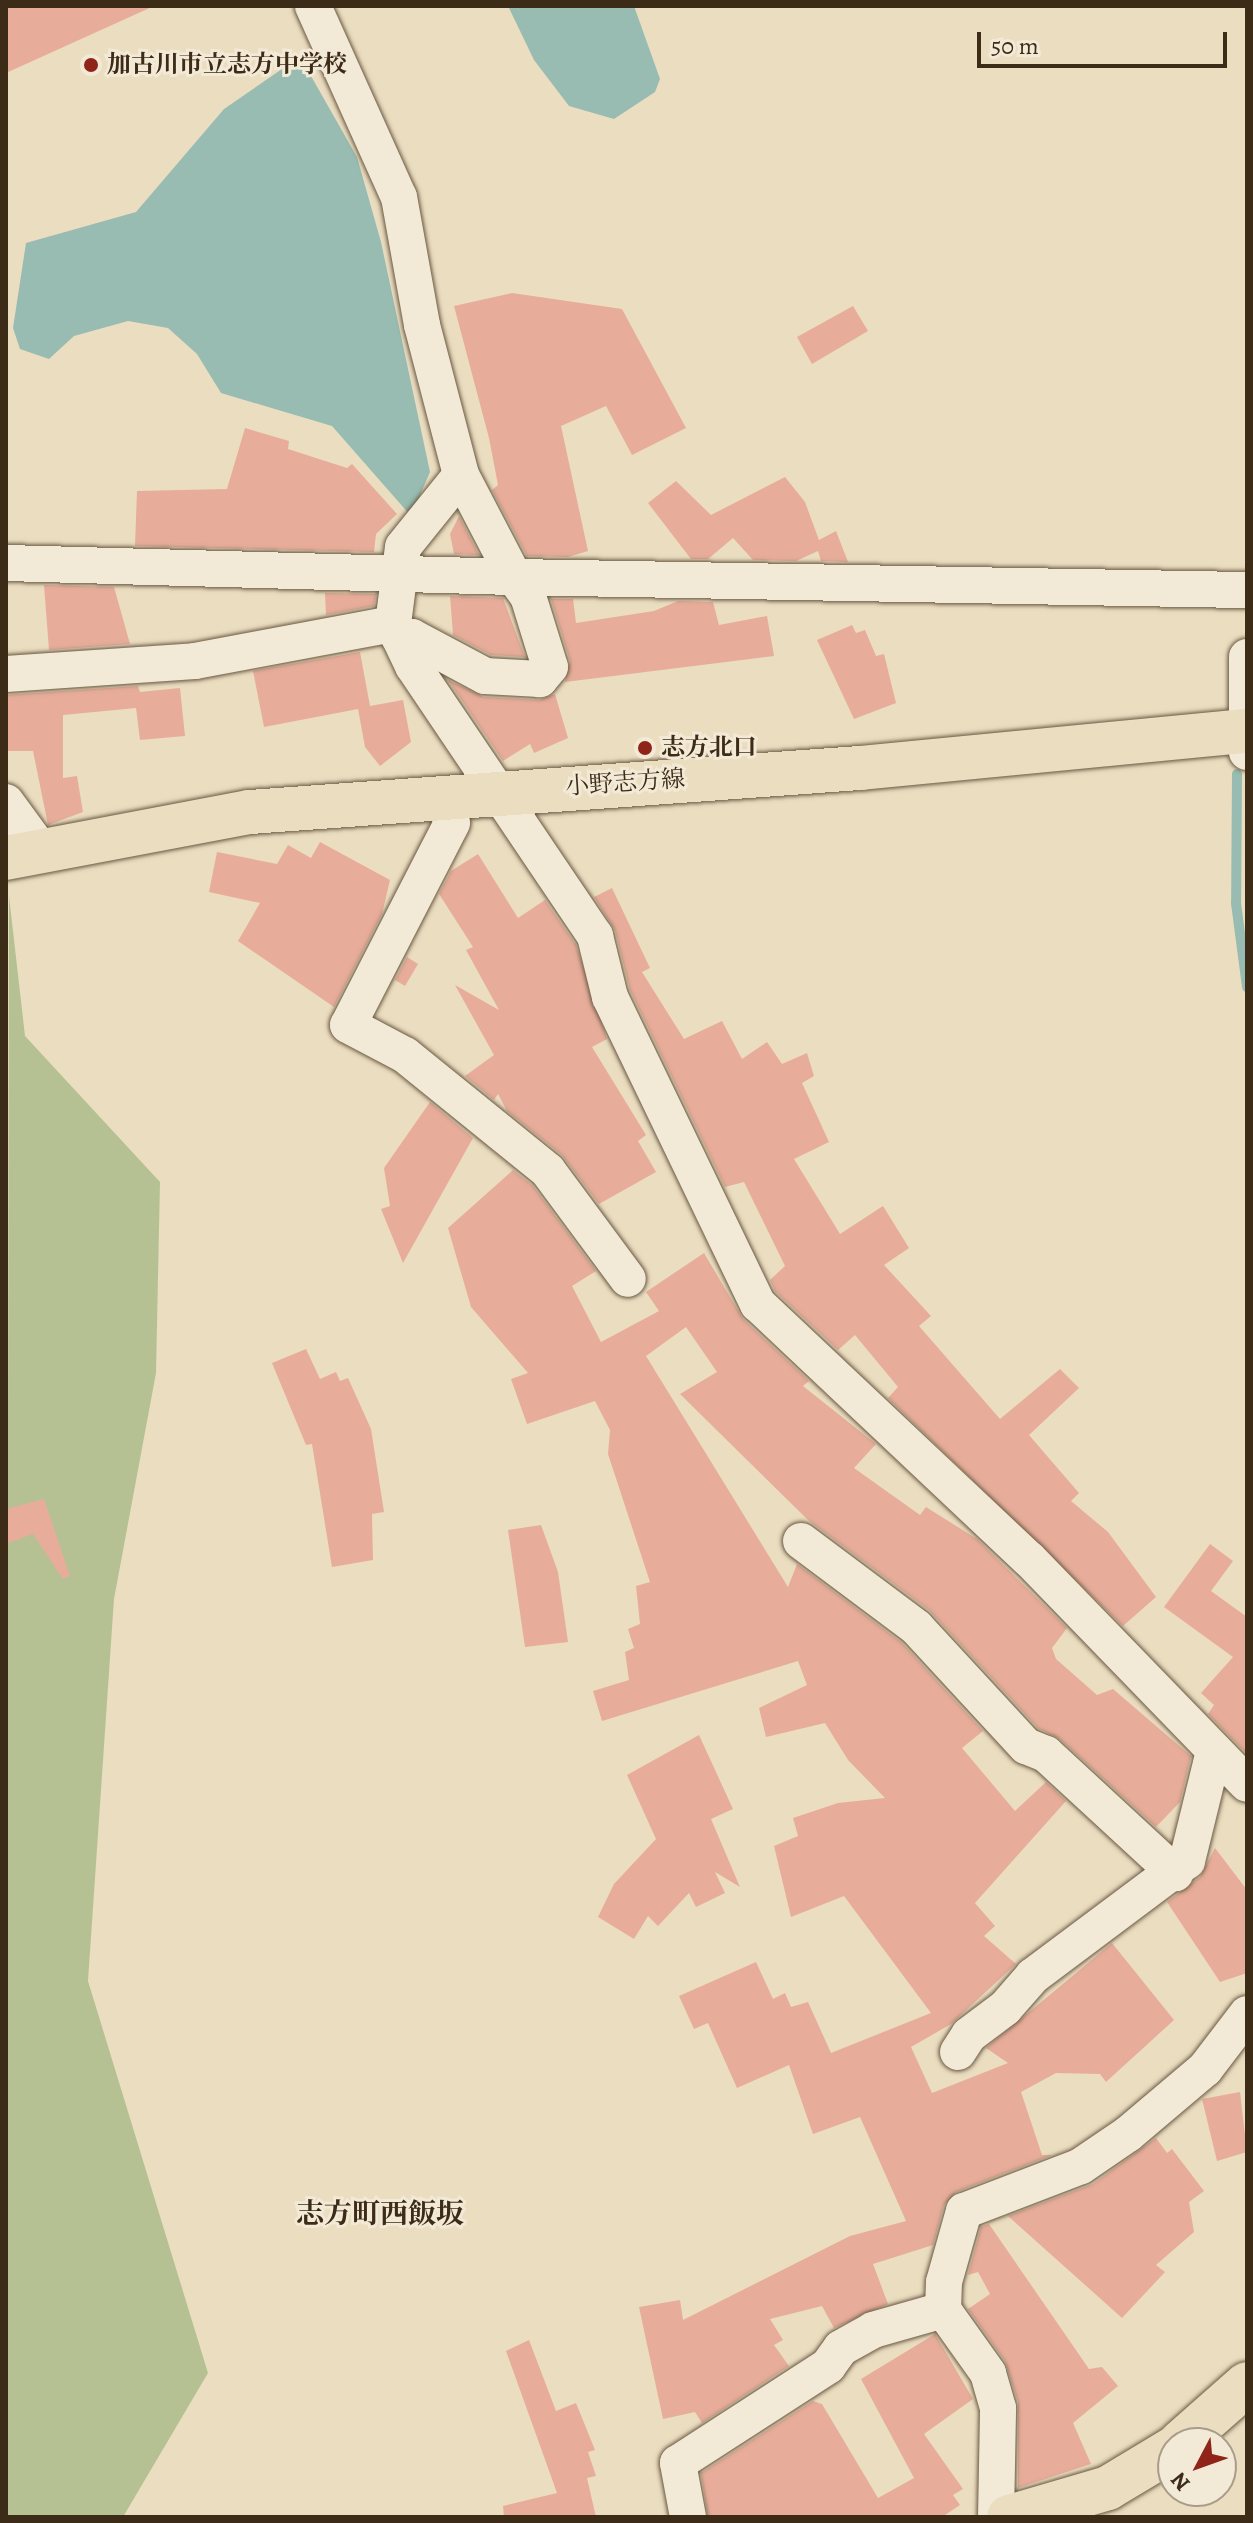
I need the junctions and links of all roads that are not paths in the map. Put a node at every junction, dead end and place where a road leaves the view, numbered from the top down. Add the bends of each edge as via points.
1 (313, 6) edge
2 (461, 475) junction
3 (6, 563) edge
4 (514, 577) junction
5 (398, 578) junction
6 (1247, 590) edge
7 (396, 630) junction
8 (1247, 657) edge
9 (6, 674) edge
10 (1247, 731) edge
11 (1247, 752) edge
12 (502, 790) junction
13 (444, 799) junction
14 (6, 802) edge
15 (24, 854) edge
16 (628, 1279) dead end
17 (801, 1541) dead end
18 (1214, 1751) junction
19 (1247, 1784) edge
20 (1175, 1873) junction
21 (1247, 2014) edge
22 (958, 2052) dead end
23 (943, 2310) junction
24 (1247, 2384) edge
25 (1198, 2427) edge
26 (1157, 2459) edge
27 (688, 2517) edge
28 (996, 2517) edge
29 (1009, 2517) edge

1 - 2 street via 399,197 422,325
2 - 4 street
2 - 5 street via 403,547
3 - 5 street
4 - 5 street
4 - 6 street
4 - 7 street via 528,596 550,667 540,679 485,676
5 - 7 street
7 - 9 street via 195,661
7 - 12 street via 413,666
8 - 10 street
10 - 11 street
10 - 12 main road, 小野志方線 via 860,768
12 - 13 main road, 小野志方線
12 - 18 street via 595,936 610,997 758,1304 1029,1559
13 - 15 main road, 小野志方線 via 250,812
13 - 16 street via 452,823 348,1025 405,1055 548,1171
14 - 15 street
17 - 20 street via 916,1627 1026,1746 1046,1754
18 - 19 street
18 - 20 street via 1190,1855
20 - 22 street via 1033,1976
21 - 23 street via 1205,2069 1128,2134 1081,2166 964,2211 944,2282
23 - 27 street via 873,2330 841,2348 828,2366 678,2463
23 - 28 street via 988,2373 998,2408
24 - 25 main road
26 - 29 main road via 1108,2488

